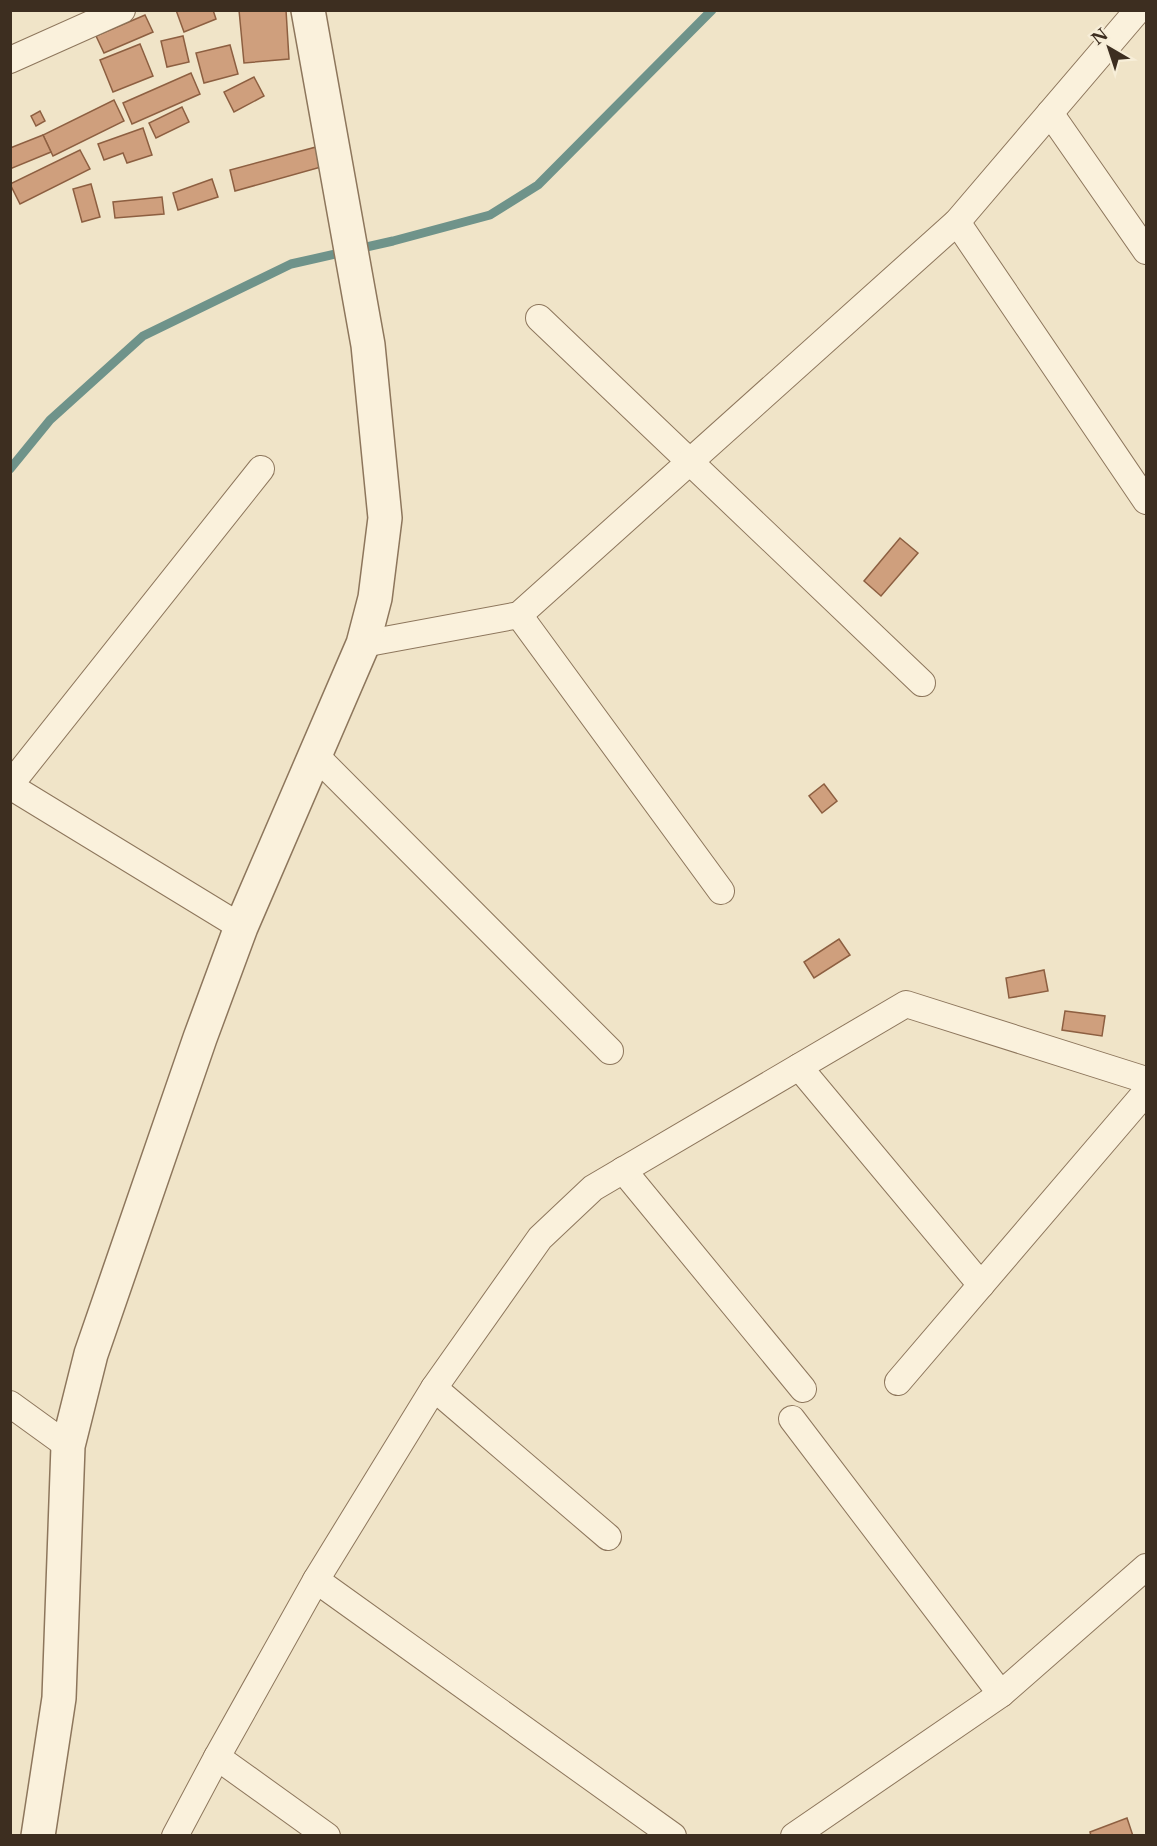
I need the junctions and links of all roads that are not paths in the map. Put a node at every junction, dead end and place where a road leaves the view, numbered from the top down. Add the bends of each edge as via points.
1 (122, 10) edge
2 (308, 10) edge
3 (1138, 10) edge
4 (10, 60) edge
5 (1050, 113) junction
6 (957, 222) junction
7 (1146, 251) edge
8 (539, 318) dead end
9 (689, 462) junction
10 (261, 469) dead end
11 (1146, 501) edge
12 (519, 615) junction
13 (363, 644) junction
14 (922, 683) dead end
15 (315, 755) junction
16 (10, 786) edge
17 (721, 891) dead end
18 (241, 927) junction
19 (610, 1051) dead end
20 (799, 1068) junction
21 (1146, 1080) edge
22 (1146, 1092) edge
23 (623, 1170) junction
24 (981, 1285) junction
25 (898, 1382) dead end
26 (434, 1388) junction
27 (804, 1389) dead end
28 (10, 1404) edge
29 (792, 1419) dead end
30 (68, 1446) junction
31 (608, 1537) dead end
32 (1146, 1567) edge
33 (316, 1580) junction
34 (1000, 1694) junction
35 (217, 1757) junction
36 (38, 1836) edge
37 (175, 1836) edge
38 (327, 1836) edge
39 (673, 1836) edge
40 (794, 1836) edge

1 - 4 street
2 - 13 street via 368,345 385,518 375,598
3 - 5 street
5 - 6 street
5 - 7 street
6 - 9 street
6 - 11 street
8 - 9 street
9 - 12 street
9 - 14 street
10 - 16 street
12 - 13 street
12 - 17 street
13 - 15 street
15 - 18 street
15 - 19 street
16 - 18 street
18 - 30 street via 91,1354
20 - 21 street via 906,1004
20 - 23 street
20 - 24 street
22 - 24 street
23 - 26 street via 593,1188 540,1238
23 - 27 street
24 - 25 street
26 - 31 street
26 - 33 street
28 - 30 street
29 - 34 street
30 - 36 street via 59,1698
32 - 34 street
33 - 35 street
33 - 39 street
34 - 40 street
35 - 37 street
35 - 38 street

